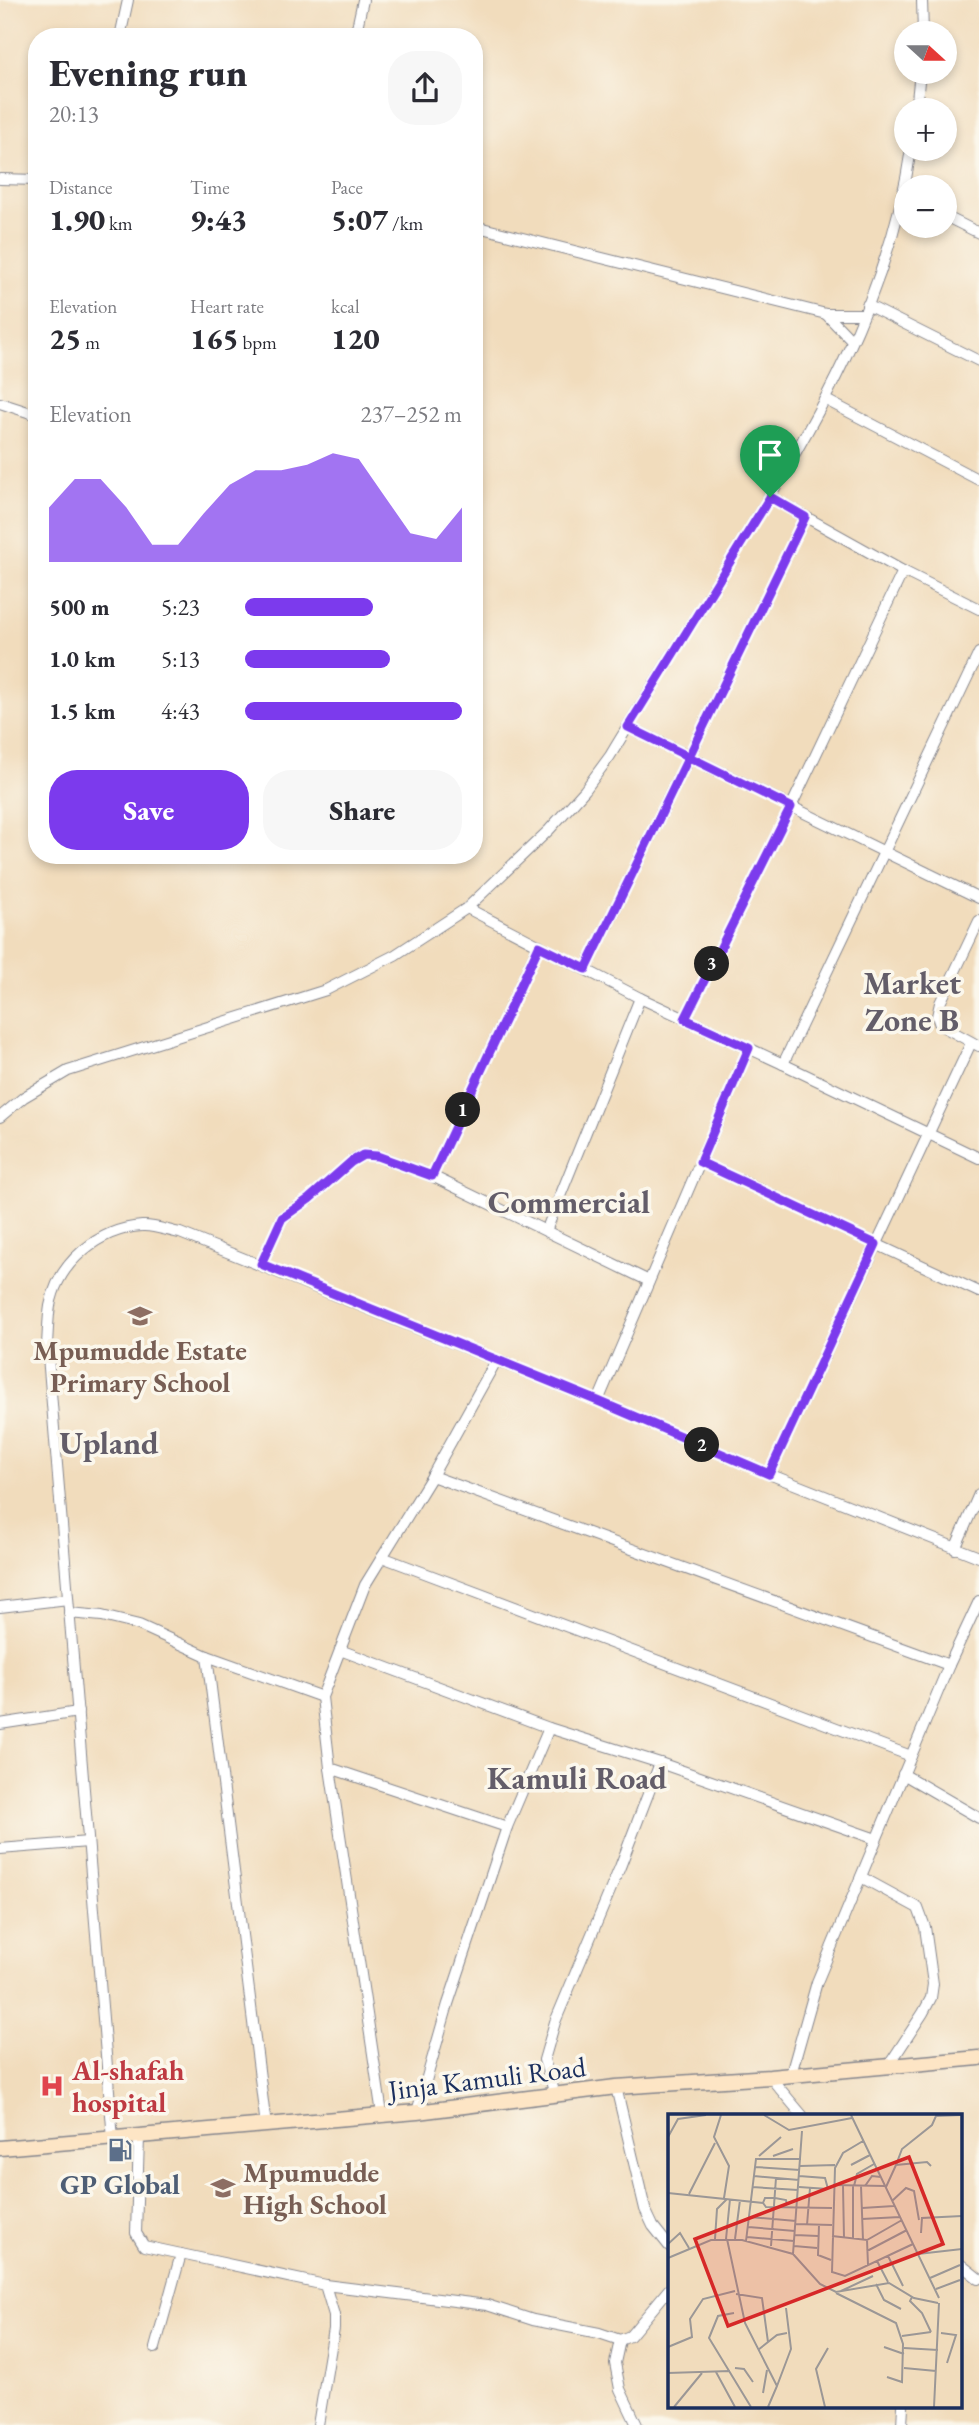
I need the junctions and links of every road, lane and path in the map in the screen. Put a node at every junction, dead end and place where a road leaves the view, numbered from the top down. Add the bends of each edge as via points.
1 (128, 0) edge
2 (363, 0) edge
3 (922, 0) edge
4 (923, 21) edge
5 (122, 28) edge
6 (357, 28) edge
7 (0, 179) edge
8 (28, 180) edge
9 (957, 222) edge
10 (894, 226) edge
11 (483, 228) edge
12 (979, 233) edge
13 (865, 310) junction
14 (826, 314) junction
15 (852, 341) junction
16 (979, 361) edge
17 (826, 400) junction
18 (0, 403) edge
19 (28, 412) edge
20 (979, 480) edge
21 (770, 497) junction
22 (805, 517) junction
23 (903, 571) junction
24 (979, 609) edge
25 (979, 653) edge
26 (628, 727) junction
27 (689, 757) junction
28 (791, 807) junction
29 (884, 853) junction
30 (979, 898) edge
31 (467, 908) junction
32 (979, 921) edge
33 (539, 946) junction
34 (586, 969) junction
35 (640, 998) junction
36 (685, 1019) junction
37 (975, 1045) edge
38 (749, 1048) junction
39 (783, 1064) junction
40 (0, 1117) edge
41 (928, 1133) junction
42 (979, 1158) edge
43 (700, 1162) junction
44 (432, 1176) junction
45 (546, 1231) junction
46 (876, 1244) junction
47 (261, 1264) junction
48 (649, 1281) junction
49 (979, 1292) edge
50 (496, 1361) junction
51 (598, 1401) junction
52 (769, 1474) junction
53 (432, 1476) junction
54 (978, 1500) edge
55 (955, 1549) junction
56 (382, 1557) junction
57 (979, 1558) edge
58 (68, 1599) junction
59 (979, 1601) edge
60 (0, 1606) edge
61 (69, 1613) junction
62 (340, 1650) junction
63 (207, 1656) junction
64 (949, 1665) junction
65 (322, 1697) junction
66 (78, 1712) junction
67 (0, 1724) edge
68 (549, 1728) junction
69 (911, 1756) junction
70 (660, 1763) junction
71 (330, 1768) junction
72 (903, 1774) junction
73 (979, 1818) edge
74 (507, 1827) junction
75 (876, 1839) junction
76 (88, 1842) junction
77 (0, 1849) edge
78 (861, 1877) junction
79 (979, 2058) edge
80 (889, 2065) junction
81 (791, 2074) junction
82 (770, 2077) junction
83 (616, 2087) junction
84 (555, 2094) junction
85 (417, 2112) junction
86 (382, 2114) junction
87 (801, 2114) edge
88 (266, 2126) junction
89 (139, 2137) junction
90 (113, 2139) junction
91 (0, 2148) edge
92 (668, 2245) edge
93 (181, 2254) junction
94 (962, 2265) edge
95 (979, 2279) edge
96 (325, 2285) junction
97 (668, 2290) edge
98 (620, 2340) junction
99 (155, 2348) dead end
100 (318, 2425) edge
101 (637, 2425) edge

1 - 5 street
2 - 6 street
3 - 4 street
7 - 8 street
9 - 12 street
10 - 13 street
11 - 14 street
13 - 14 street
13 - 15 street
13 - 16 street
14 - 15 street
15 - 17 street
17 - 20 street
17 - 21 street
18 - 19 street
21 - 22 street
21 - 26 street
22 - 23 street
22 - 27 street
23 - 24 street
23 - 28 street
25 - 29 street
26 - 27 street
26 - 31 street via 585,790 550,830
27 - 28 street
27 - 34 street
28 - 29 street
28 - 36 street
29 - 30 street
29 - 39 street
31 - 33 street
31 - 40 street via 394,955 326,990 68,1070
32 - 37 street via 937,1016 940,1025
33 - 34 street
33 - 44 street
34 - 35 street
35 - 36 street
35 - 45 street
36 - 38 street
37 - 41 street
38 - 39 street
38 - 43 street
39 - 41 street
41 - 42 street
41 - 46 street
43 - 46 street
43 - 48 street
44 - 45 street
44 - 47 street via 363,1155 282,1218
45 - 48 street
46 - 49 street
46 - 52 street
47 - 50 street
47 - 58 street via 180,1233 145,1226 113,1231 86,1248 63,1272 50,1304 47,1344
48 - 51 street
50 - 51 street
50 - 53 street
51 - 52 street
52 - 55 street
53 - 56 street
53 - 64 street
54 - 55 street
55 - 57 street
56 - 62 street via 365,1585
56 - 69 street
58 - 60 street
58 - 61 street
59 - 64 street
61 - 63 street via 130,1622
61 - 66 street
62 - 65 street
62 - 68 street
63 - 65 street
63 - 88 street
64 - 69 street
65 - 71 street
66 - 67 street
66 - 76 street
68 - 70 street
68 - 74 street
69 - 72 street
70 - 75 street
70 - 84 street via 555,2022 544,2060
71 - 74 street
71 - 86 street
72 - 73 street
72 - 75 street
74 - 85 street via 447,2004
75 - 78 street
76 - 77 street
76 - 90 street
78 - 80 street via 918,1908 925,1927 931,1998
78 - 81 street via 817,1982
79 - 80 main road, Jinja Kamuli Road
80 - 81 main road, Jinja Kamuli Road
81 - 82 main road, Jinja Kamuli Road
82 - 83 main road, Jinja Kamuli Road
82 - 87 street
83 - 84 main road, Jinja Kamuli Road
83 - 92 street via 645,2209
84 - 85 main road, Jinja Kamuli Road
85 - 86 main road, Jinja Kamuli Road
86 - 88 main road, Jinja Kamuli Road
88 - 89 main road, Jinja Kamuli Road
89 - 90 main road, Jinja Kamuli Road
89 - 93 street via 136,2233 145,2246
90 - 91 main road, Jinja Kamuli Road
93 - 96 street
93 - 99 street
94 - 95 street
96 - 98 street via 487,2305
96 - 100 street via 334,2329
97 - 98 street via 630,2336
98 - 101 street via 615,2362 620,2389

